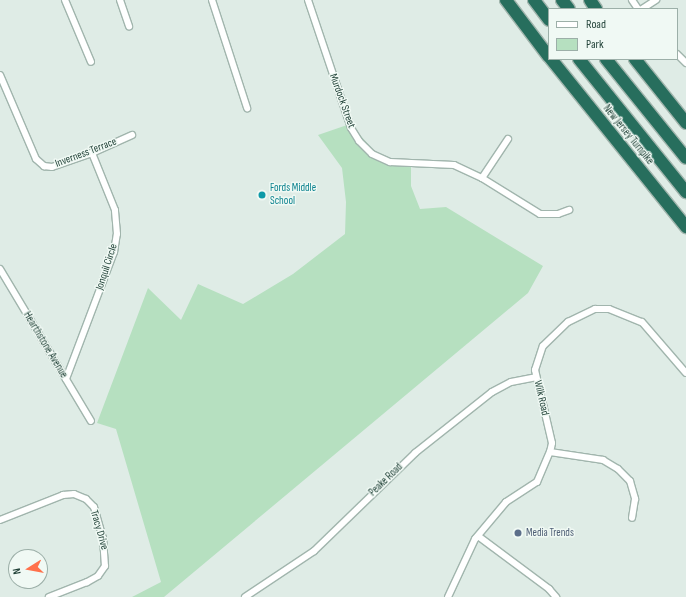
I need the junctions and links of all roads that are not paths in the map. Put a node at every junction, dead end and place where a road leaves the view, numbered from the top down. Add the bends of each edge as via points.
1 (65, 0) edge
2 (120, 0) edge
3 (212, 0) edge
4 (308, 0) edge
5 (506, 0) edge
6 (534, 0) edge
7 (562, 0) edge
8 (656, 0) edge
9 (568, 8) edge
10 (644, 8) edge
11 (548, 19) edge
12 (129, 26) dead end
13 (548, 55) edge
14 (678, 55) edge
15 (552, 60) edge
16 (579, 60) edge
17 (607, 60) edge
18 (636, 60) edge
19 (91, 62) dead end
20 (686, 63) edge
21 (0, 75) edge
22 (247, 108) dead end
23 (686, 123) edge
24 (132, 135) dead end
25 (508, 138) dead end
26 (92, 153) junction
27 (686, 158) edge
28 (482, 178) junction
29 (686, 192) edge
30 (569, 210) dead end
31 (686, 227) edge
32 (0, 269) edge
33 (686, 373) edge
34 (536, 377) junction
35 (66, 379) junction
36 (90, 421) dead end
37 (550, 452) junction
38 (632, 518) dead end
39 (0, 520) edge
40 (478, 536) junction
41 (49, 597) edge
42 (245, 597) edge
43 (448, 597) edge
44 (556, 597) edge

1 - 19 street
2 - 12 street
3 - 22 street
4 - 28 street, Murdock Street via 351,128 359,141 372,154 390,162 454,165
5 - 13 highway, New Jersey Turnpike
6 - 11 highway
7 - 9 highway
8 - 10 street
14 - 20 street
15 - 31 highway, New Jersey Turnpike
16 - 29 highway, New Jersey Turnpike
17 - 27 highway
18 - 23 highway
21 - 26 street, Inverness Terrace via 36,159 44,166 52,167
24 - 26 street, Inverness Terrace
25 - 28 street
26 - 35 street, Jonquil Circle via 115,210 118,234 114,252
28 - 30 street, Murdock Street via 540,214 558,214
32 - 35 street, Hearthstone Avenue
33 - 34 street, Wilk Road via 642,322 609,309 594,309 568,322 543,346 535,364
34 - 37 street, Wilk Road via 552,443
34 - 42 street, Peake Road via 510,382 492,392 415,453 314,552
35 - 36 street, Hearthstone Avenue
37 - 38 street via 603,460 618,469 630,481 635,499
37 - 40 street, Wilk Road via 537,482 506,502
39 - 41 street, Tracy Drive via 63,495 74,494 86,499 94,507 104,538 105,566 98,576
40 - 43 street, Wilk Road
40 - 44 street

